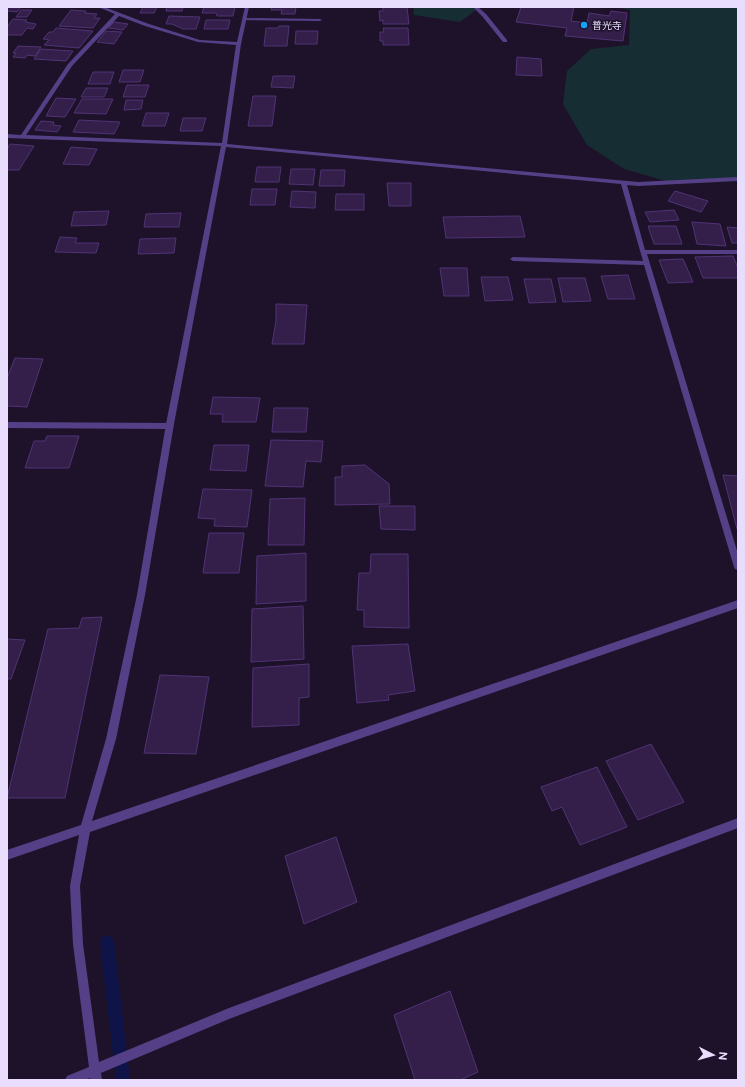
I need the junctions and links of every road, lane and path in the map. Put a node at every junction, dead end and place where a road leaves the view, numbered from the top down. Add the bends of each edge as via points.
1 (100, 7) edge
2 (247, 7) edge
3 (475, 7) edge
4 (118, 14) junction
5 (245, 19) junction
6 (320, 20) dead end
7 (505, 41) dead end
8 (239, 44) junction
9 (7, 136) edge
10 (23, 136) junction
11 (224, 145) junction
12 (738, 179) edge
13 (624, 182) junction
14 (643, 252) junction
15 (738, 252) edge
16 (514, 258) dead end
17 (646, 263) junction
18 (7, 425) edge
19 (170, 426) junction
20 (738, 566) edge
21 (738, 604) edge
22 (738, 823) edge
23 (85, 828) junction
24 (7, 855) edge
25 (95, 1075) edge
26 (71, 1080) edge

1 - 4 street
2 - 5 street
3 - 7 street
4 - 8 street via 200,41
4 - 10 street via 70,65
5 - 6 street
5 - 8 street
8 - 11 street
9 - 10 street
10 - 11 street
11 - 13 street
11 - 19 street
12 - 13 street via 638,184
13 - 14 street
14 - 15 street
14 - 17 street
16 - 17 street
17 - 20 street
18 - 19 street
19 - 23 street via 111,739
21 - 23 street
22 - 25 street via 229,1014
23 - 24 street
23 - 25 street via 76,886 78,944
25 - 26 street

